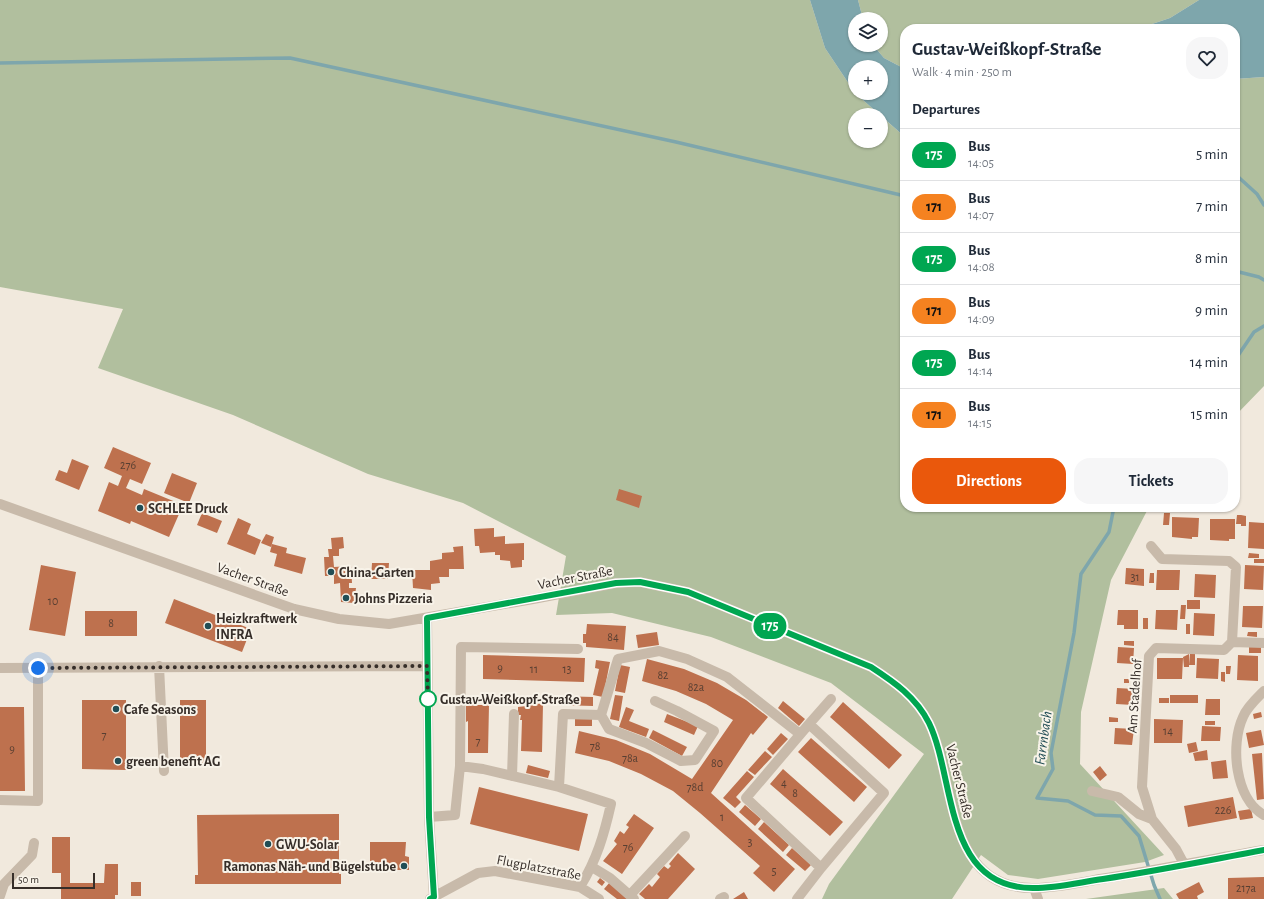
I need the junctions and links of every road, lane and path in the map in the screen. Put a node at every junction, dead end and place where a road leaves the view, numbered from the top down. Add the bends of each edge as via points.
1 (0, 504) edge
2 (1151, 546) dead end
3 (427, 618) junction
4 (1232, 642) junction
5 (1264, 643) edge
6 (578, 649) dead end
7 (160, 666) junction
8 (427, 666) junction
9 (0, 668) edge
10 (38, 668) junction
11 (1264, 691) edge
12 (831, 699) dead end
13 (656, 701) dead end
14 (514, 714) dead end
15 (601, 715) junction
16 (809, 724) junction
17 (800, 734) junction
18 (460, 766) junction
19 (164, 770) dead end
20 (512, 776) junction
21 (559, 787) junction
22 (1092, 791) dead end
23 (0, 800) edge
24 (1264, 815) edge
25 (429, 817) junction
26 (1152, 819) junction
27 (685, 836) dead end
28 (34, 843) dead end
29 (1264, 850) edge
30 (1184, 864) junction
31 (592, 867) junction
32 (821, 868) junction
33 (580, 887) junction
34 (1034, 888) junction
35 (0, 896) edge
36 (632, 897) edge
37 (432, 898) edge
38 (599, 899) edge
39 (797, 899) edge
40 (1038, 899) edge

1 - 3 street, Vacher Straße via 294,609 338,619 389,624
2 - 4 street via 1162,559 1229,561 1236,567
3 - 8 street
3 - 34 street, Vacher Straße via 616,583 640,582 688,592 871,667 896,683 915,702 928,722 936,740 953,816 967,850 982,869 996,880
4 - 5 street
4 - 26 street, Am Stadelhof via 1224,650 1156,648 1149,656 1142,787
6 - 18 street via 461,647
7 - 8 street
7 - 10 street
7 - 19 street
8 - 25 street
9 - 10 street
10 - 23 street via 42,689 38,801
11 - 24 street via 1243,716 1238,730 1237,750 1238,778 1247,798 1259,813
12 - 16 street
13 - 15 street via 678,710 714,731 695,760 681,761 646,743 609,729
14 - 20 street
15 - 17 street via 618,659 659,651 687,659 727,677
15 - 21 street via 563,714
16 - 17 street
16 - 32 street via 884,793
17 - 32 street via 746,798
18 - 20 street
18 - 25 street via 455,815
20 - 21 street
21 - 31 street via 611,804 603,839
22 - 26 street via 1118,797 1140,814
25 - 37 street
26 - 30 street, Am Stadelhof via 1176,849
27 - 36 street
28 - 35 street via 32,855 4,884
29 - 30 street, Vacher Straße
30 - 34 street, Vacher Straße via 1144,873
31 - 33 street
31 - 36 street
32 - 39 street
33 - 37 street, Flugplatzstraße via 495,871 478,873
33 - 38 street, Flugplatzstraße
34 - 40 street

